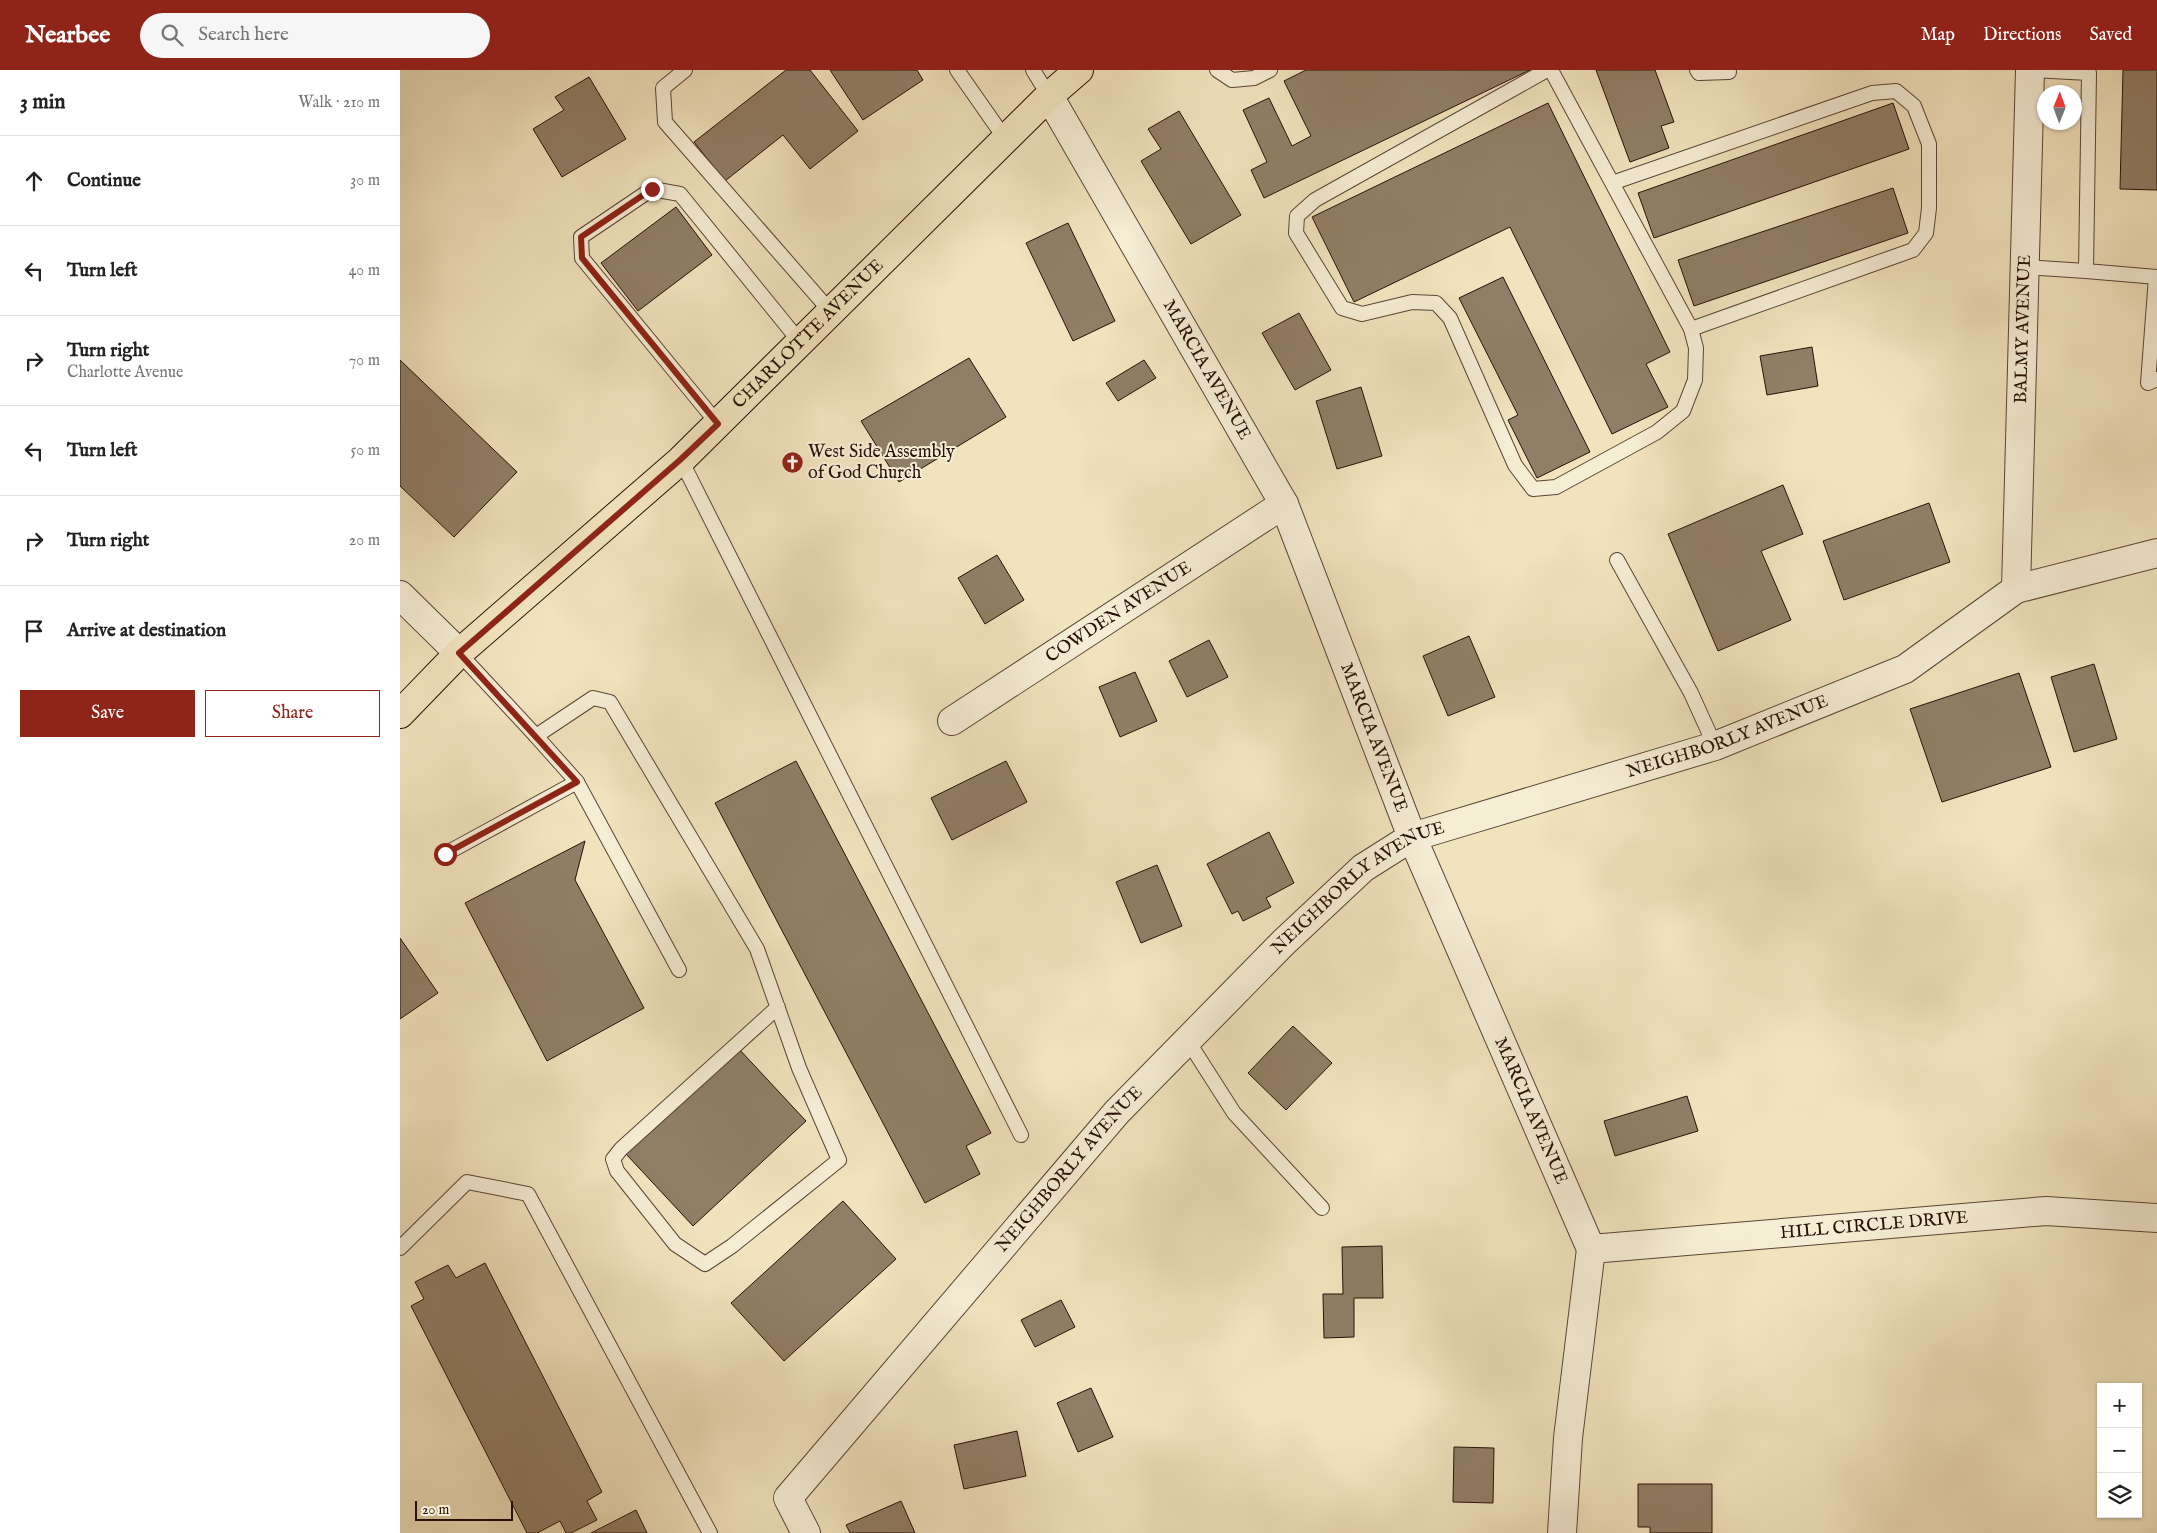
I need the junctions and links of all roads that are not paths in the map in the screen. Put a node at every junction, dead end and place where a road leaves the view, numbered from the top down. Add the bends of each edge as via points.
1 (685, 70) edge
2 (957, 70) edge
3 (1033, 70) edge
4 (1079, 70) edge
5 (1217, 70) edge
6 (1270, 70) edge
7 (1549, 70) edge
8 (1697, 70) edge
9 (2030, 70) edge
10 (1729, 72) dead end
11 (1049, 96) junction
12 (1006, 140) junction
13 (1612, 183) junction
14 (2025, 267) junction
15 (2086, 271) junction
16 (2156, 277) edge
17 (831, 312) junction
18 (1691, 329) junction
19 (800, 342) junction
20 (2157, 380) edge
21 (718, 424) junction
22 (680, 460) junction
23 (1284, 504) junction
24 (2157, 553) edge
25 (1617, 560) dead end
26 (2016, 589) junction
27 (400, 595) edge
28 (459, 653) junction
29 (400, 714) edge
30 (952, 722) dead end
31 (536, 736) junction
32 (1715, 746) junction
33 (577, 782) junction
34 (1412, 837) junction
35 (445, 854) dead end
36 (679, 970) dead end
37 (778, 1007) junction
38 (1188, 1041) junction
39 (1021, 1135) dead end
40 (1322, 1208) dead end
41 (2157, 1218) edge
42 (400, 1248) edge
43 (1591, 1249) junction
44 (710, 1533) edge
45 (806, 1533) edge
46 (1562, 1533) edge

1 - 17 lane via 663,88 664,122
2 - 12 lane
3 - 11 lane
4 - 11 main road, CHARLOTTE AVENUE
5 - 6 lane via 1232,80 1254,78
7 - 13 lane
7 - 18 lane via 1314,200 1297,216 1296,233 1342,308 1362,314 1412,302 1436,303 1450,318 1515,465 1533,488 1556,487 1657,432 1683,411 1695,380 1696,348
8 - 10 lane via 1699,73
9 - 14 street, BALMY AVENUE
9 - 15 lane via 2089,73
11 - 12 main road, CHARLOTTE AVENUE
11 - 23 street, MARCIA AVENUE
12 - 17 main road, CHARLOTTE AVENUE
13 - 18 lane
13 - 18 lane via 1872,93 1896,91 1914,106 1929,144 1929,208 1926,233 1913,250
14 - 15 lane
14 - 26 street, BALMY AVENUE
15 - 16 lane
16 - 20 lane via 2148,383
17 - 19 main road, CHARLOTTE AVENUE
19 - 21 main road, CHARLOTTE AVENUE
19 - 21 lane via 680,194 652,189 581,237 582,258
21 - 22 main road, CHARLOTTE AVENUE
22 - 28 main road, CHARLOTTE AVENUE
22 - 39 lane
23 - 30 street, COWDEN AVENUE
23 - 34 street, MARCIA AVENUE
24 - 26 street, NEIGHBORLY AVENUE
25 - 32 lane via 1690,693
26 - 32 street, NEIGHBORLY AVENUE via 1905,669
27 - 28 street
28 - 29 main road, CHARLOTTE AVENUE
28 - 31 lane
31 - 33 lane
31 - 37 lane via 593,698 610,702 757,949
32 - 34 street, NEIGHBORLY AVENUE
33 - 35 lane
33 - 36 lane
34 - 38 street, NEIGHBORLY AVENUE via 1363,868 1284,942
34 - 43 street, MARCIA AVENUE
37 - 37 lane via 799,1068 839,1160 706,1264 675,1244 617,1171 613,1160 621,1149
38 - 40 lane via 1234,1112
38 - 45 street, NEIGHBORLY AVENUE via 1117,1112 788,1498
41 - 43 street, HILL CIRCLE DRIVE via 2046,1212
42 - 44 lane via 467,1182 528,1194
43 - 46 street via 1568,1438

